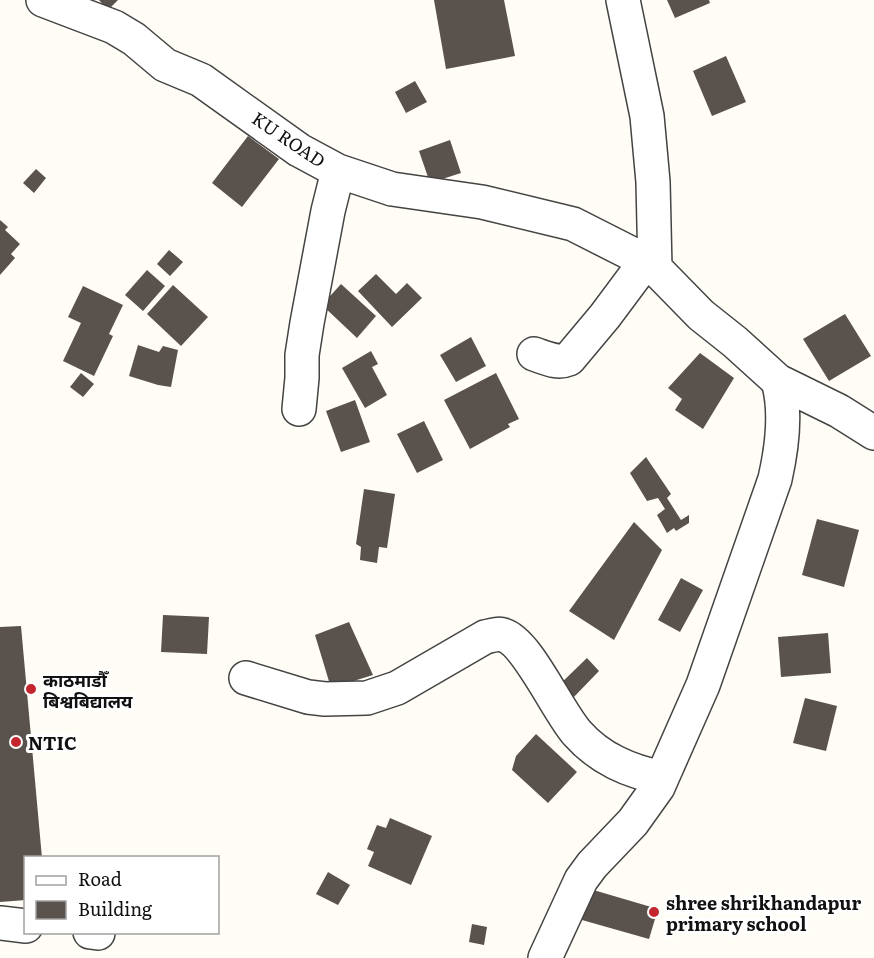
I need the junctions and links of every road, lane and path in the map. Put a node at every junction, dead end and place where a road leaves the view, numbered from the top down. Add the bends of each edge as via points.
1 (43, 0) edge
2 (623, 0) edge
3 (338, 171) junction
4 (650, 264) junction
5 (534, 354) dead end
6 (778, 381) junction
7 (299, 410) dead end
8 (874, 433) edge
9 (246, 678) dead end
10 (662, 778) junction
11 (0, 923) edge
12 (24, 926) edge
13 (545, 958) edge

1 - 3 street, KU ROAD via 114,27 165,64 201,80 299,150
2 - 4 street via 647,116 653,182
3 - 4 street, KU ROAD via 392,189 482,202 573,224
3 - 7 street via 307,322
4 - 5 street via 569,359
4 - 6 street, KU ROAD via 701,315
6 - 8 street, KU ROAD
6 - 10 street via 783,398 775,480 703,685
9 - 10 street via 308,697 367,698 397,688 485,637 501,634 513,639 534,666 577,734 610,760
10 - 13 street via 633,822 581,880
11 - 12 street

